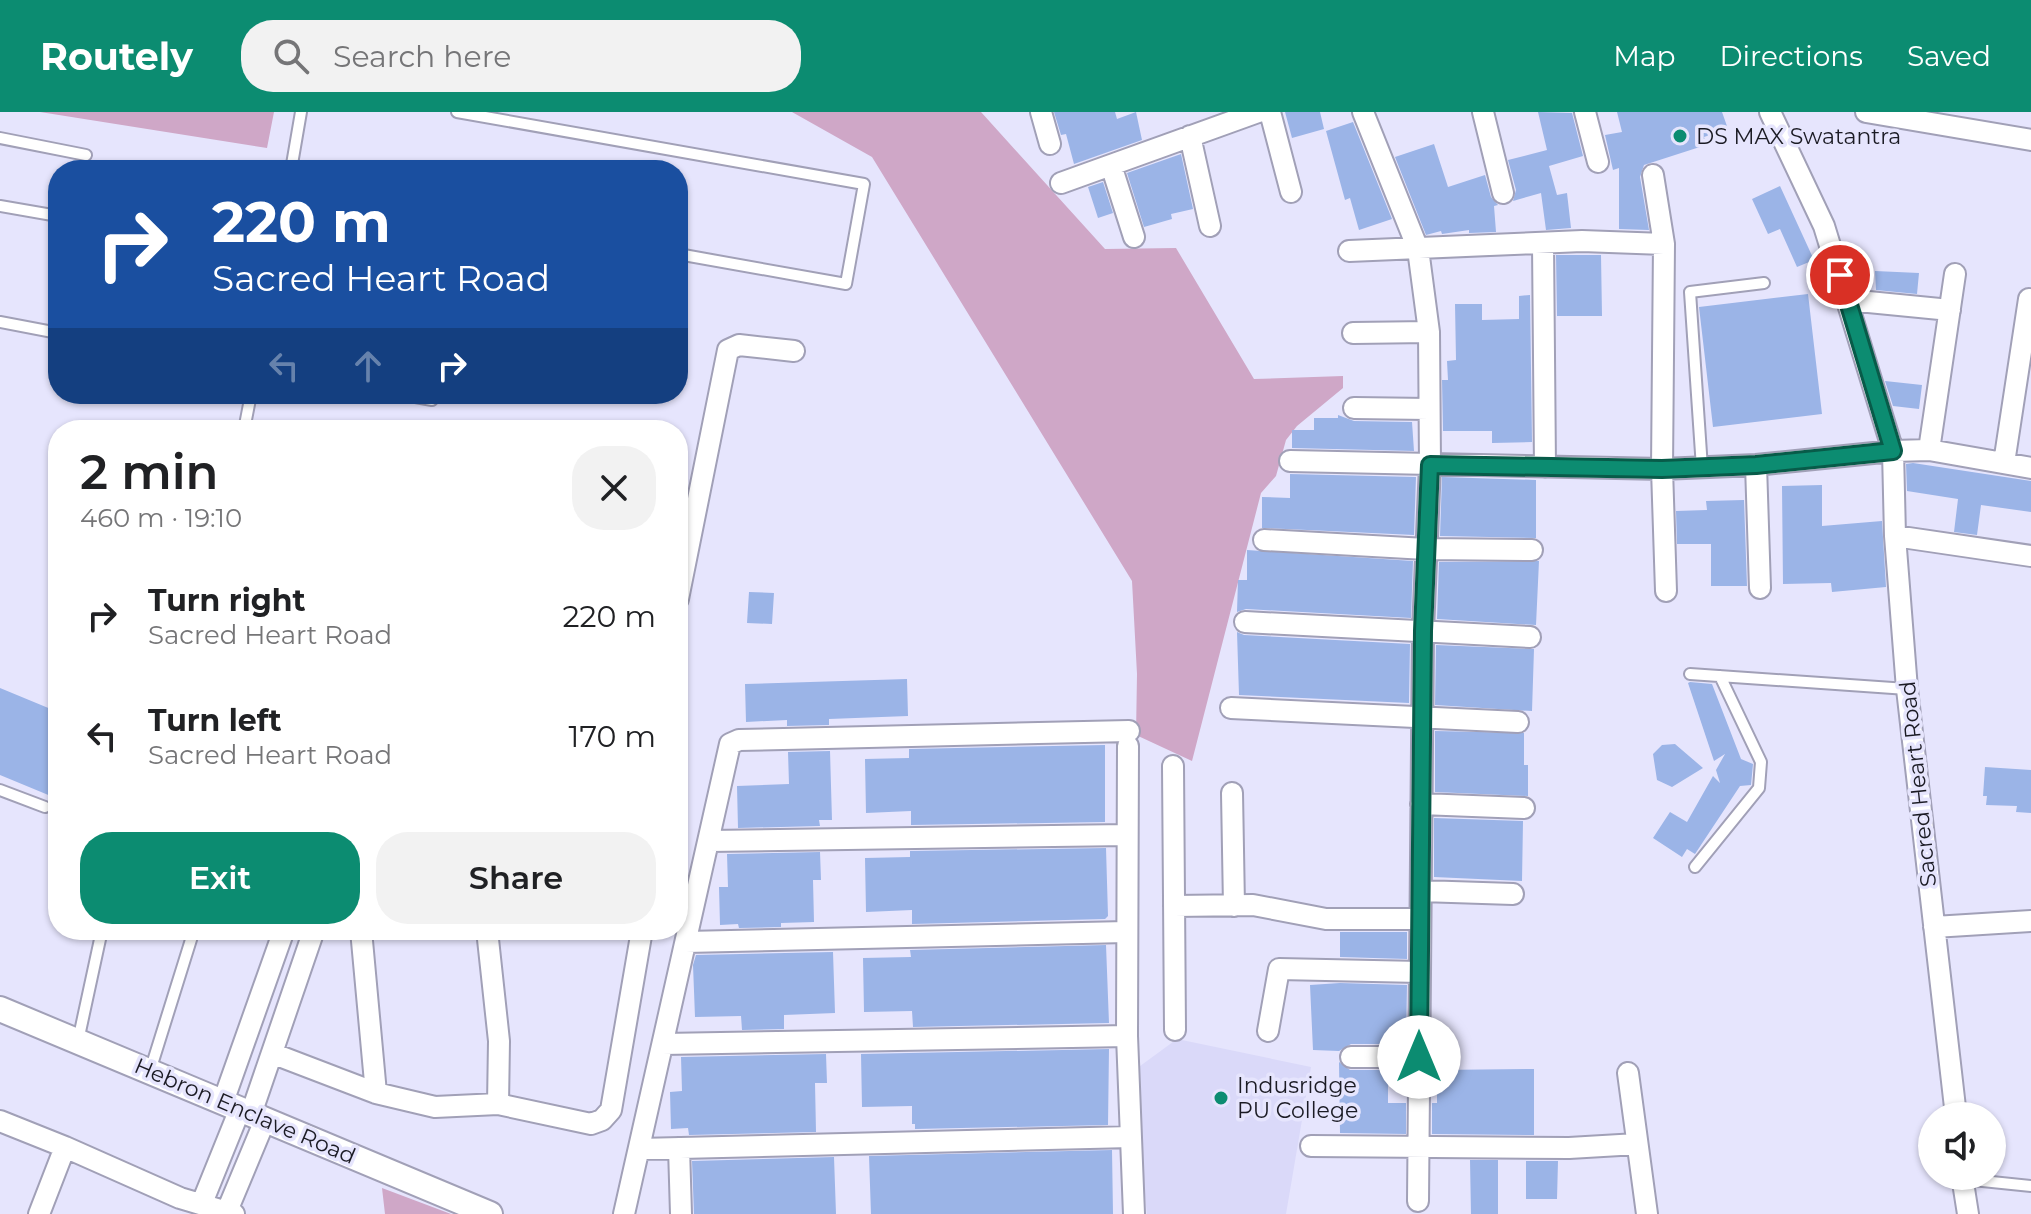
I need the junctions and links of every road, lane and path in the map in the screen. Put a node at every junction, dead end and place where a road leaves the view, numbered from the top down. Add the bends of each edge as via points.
1 (301, 112) edge
2 (457, 112) edge
3 (1041, 112) edge
4 (1258, 112) edge
5 (1270, 112) edge
6 (1363, 112) edge
7 (1483, 112) edge
8 (1585, 112) edge
9 (1770, 112) edge
10 (1866, 112) edge
11 (1212, 120) edge
12 (1190, 136) junction
13 (0, 138) edge
14 (2031, 140) edge
15 (1050, 144) dead end
16 (86, 155) dead end
17 (293, 160) edge
18 (1598, 162) dead end
19 (1111, 165) junction
20 (1653, 175) dead end
21 (1061, 183) dead end
22 (1291, 192) dead end
23 (1503, 193) dead end
24 (0, 206) edge
25 (48, 214) edge
26 (1210, 226) dead end
27 (1134, 237) dead end
28 (1543, 244) junction
29 (1664, 244) junction
30 (1418, 249) junction
31 (1349, 251) dead end
32 (688, 256) edge
33 (1955, 274) dead end
34 (1764, 283) dead end
35 (2029, 299) edge
36 (1848, 300) junction
37 (1950, 310) junction
38 (0, 322) edge
39 (48, 331) edge
40 (1429, 332) junction
41 (1353, 333) dead end
42 (794, 351) dead end
43 (1354, 408) dead end
44 (1429, 409) junction
45 (1929, 450) junction
46 (1893, 451) junction
47 (1290, 461) dead end
48 (2004, 463) junction
49 (1430, 465) junction
50 (1756, 465) junction
51 (1545, 467) junction
52 (1702, 468) junction
53 (2031, 468) edge
54 (1662, 469) junction
55 (688, 531) edge
56 (1895, 536) junction
57 (1264, 540) dead end
58 (1426, 549) junction
59 (1532, 550) dead end
60 (2031, 556) edge
61 (1760, 588) dead end
62 (1666, 591) dead end
63 (1245, 622) dead end
64 (1423, 631) junction
65 (1530, 637) dead end
66 (1690, 674) dead end
67 (1720, 676) junction
68 (1907, 689) junction
69 (1231, 708) dead end
70 (1422, 718) junction
71 (1518, 722) dead end
72 (1173, 766) dead end
73 (0, 790) edge
74 (1232, 793) dead end
75 (1421, 804) junction
76 (45, 807) dead end
77 (1524, 808) dead end
78 (1127, 835) junction
79 (709, 841) junction
80 (1695, 867) dead end
81 (1421, 891) junction
82 (1513, 894) dead end
83 (1174, 906) junction
84 (1234, 906) junction
85 (1420, 919) junction
86 (2031, 921) edge
87 (1934, 927) junction
88 (1126, 932) junction
89 (688, 933) edge
90 (100, 940) edge
91 (191, 940) edge
92 (282, 940) edge
93 (311, 940) edge
94 (362, 940) edge
95 (488, 940) edge
96 (640, 940) edge
97 (686, 942) joint
98 (1420, 972) junction
99 (0, 1009) edge
100 (1175, 1030) dead end
101 (1268, 1031) dead end
102 (1127, 1036) junction
103 (78, 1041) junction
104 (663, 1044) junction
105 (274, 1054) junction
106 (1351, 1057) dead end
107 (1419, 1057) junction
108 (150, 1071) junction
109 (1628, 1073) dead end
110 (376, 1093) junction
111 (1954, 1102) edge
112 (498, 1104) junction
113 (245, 1111) junction
114 (2, 1127) edge
115 (1131, 1137) junction
116 (1637, 1144) junction
117 (1418, 1145) junction
118 (1311, 1146) dead end
119 (65, 1147) junction
120 (679, 1148) junction
121 (639, 1149) junction
122 (2006, 1183) edge
123 (2031, 1186) edge
124 (1964, 1190) edge
125 (1418, 1201) dead end
126 (202, 1203) junction
127 (176, 1206) edge
128 (231, 1213) edge
129 (39, 1214) edge
130 (490, 1214) edge
131 (624, 1214) edge
132 (681, 1214) edge
133 (1134, 1214) edge
134 (1647, 1214) edge
135 (1968, 1214) edge

1 - 17 lane
2 - 32 lane via 864,184 846,284
3 - 15 street
4 - 11 street
5 - 22 street
6 - 30 street
7 - 23 street
8 - 18 street
9 - 36 street, Sacred Heart Road via 1824,226
10 - 14 street
11 - 12 street
12 - 19 street
12 - 26 street
13 - 16 lane
19 - 21 street
19 - 27 street
20 - 29 street
24 - 25 lane
28 - 29 street
28 - 30 street
28 - 51 street
29 - 54 street
30 - 31 street
30 - 40 street
33 - 37 street
34 - 52 lane via 1690,292
35 - 48 street
36 - 37 street
36 - 46 street, Sacred Heart Road
37 - 45 street
38 - 39 lane
40 - 41 street
40 - 44 street
42 - 55 street via 739,345 728,350
43 - 44 street
44 - 49 street
45 - 46 street
45 - 48 street
46 - 50 street
46 - 56 street, Sacred Heart Road
47 - 49 street
48 - 53 street
49 - 51 street
49 - 58 street
50 - 52 street
50 - 61 street
51 - 54 street
52 - 54 street
54 - 62 street
56 - 60 street
56 - 68 street, Sacred Heart Road
57 - 58 street
58 - 59 street
58 - 64 street
63 - 64 street
64 - 65 street
64 - 70 street
66 - 67 lane
67 - 68 lane
67 - 80 lane via 1761,762 1759,788
68 - 87 street, Sacred Heart Road
69 - 70 street
70 - 71 street
70 - 75 street
72 - 83 street
73 - 76 lane
74 - 84 street
75 - 77 street
75 - 81 street
78 - 79 street
78 - 79 street via 1128,738 734,741
78 - 88 street
79 - 89 street
81 - 82 street
81 - 85 street
83 - 84 street
83 - 100 street
84 - 85 street via 1326,919
85 - 98 street
86 - 87 street
87 - 111 street, Sacred Heart Road
88 - 97 street
88 - 102 street
90 - 103 lane
91 - 108 lane
92 - 113 street
93 - 105 street
94 - 110 street
95 - 112 street via 499,1041
96 - 112 street via 611,1110 591,1124
97 - 104 street
98 - 101 street via 1279,969
98 - 107 street
99 - 103 street, Hebron Enclave Road
102 - 104 street
102 - 115 street
103 - 108 street, Hebron Enclave Road
104 - 121 street
105 - 110 street
105 - 113 street
106 - 107 street
107 - 117 street
108 - 113 street, Hebron Enclave Road
109 - 116 street
110 - 112 street via 435,1107
113 - 126 street
113 - 128 street
113 - 130 street, Hebron Enclave Road
114 - 119 street
115 - 120 street
115 - 133 street
116 - 117 street
116 - 134 street
117 - 118 street
117 - 125 street
119 - 127 street
119 - 129 street
120 - 121 street
120 - 132 street
121 - 131 street
122 - 123 lane
124 - 135 street
126 - 127 street
126 - 128 street

